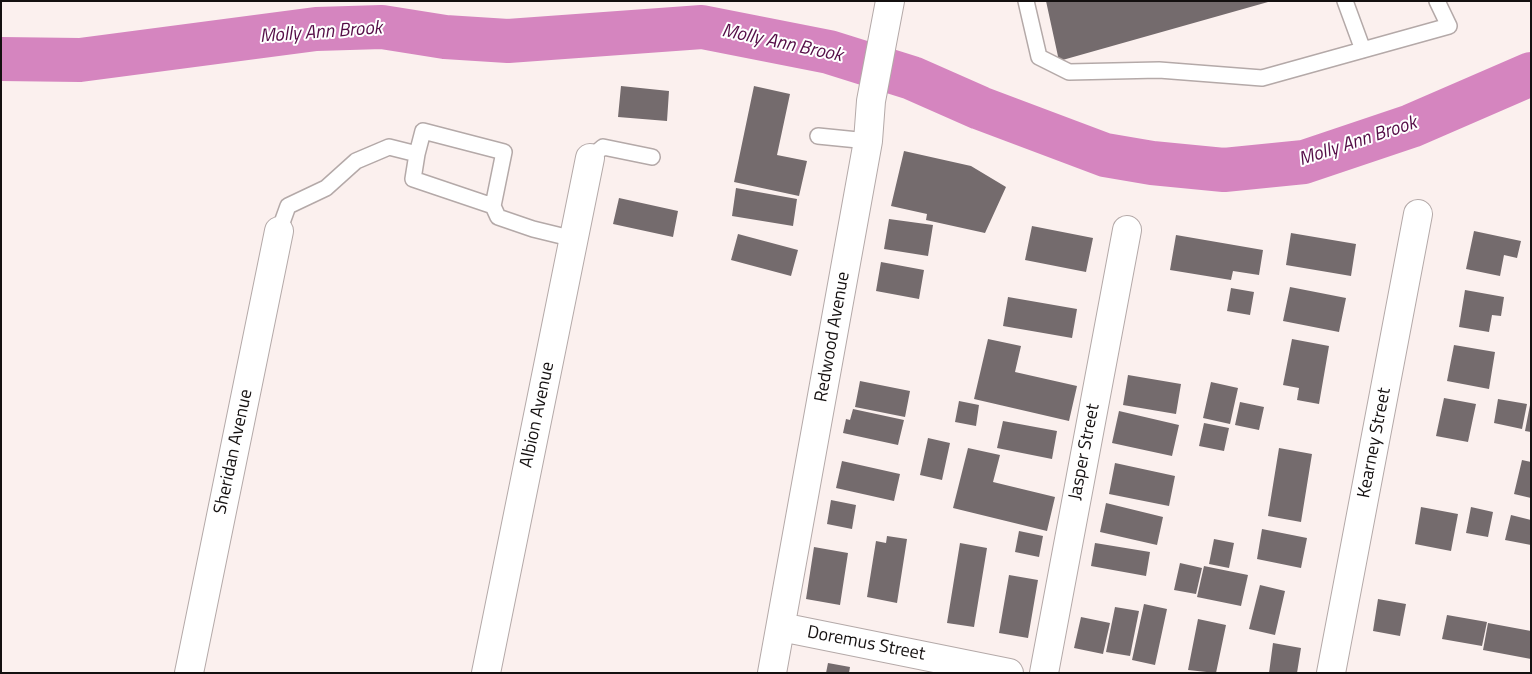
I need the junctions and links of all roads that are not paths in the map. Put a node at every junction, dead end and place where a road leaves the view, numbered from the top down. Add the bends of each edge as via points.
1 (890, 1) edge
2 (1026, 1) edge
3 (1345, 1) edge
4 (1437, 1) edge
5 (1363, 50) junction
6 (818, 136) dead end
7 (868, 141) junction
8 (417, 154) junction
9 (652, 157) dead end
10 (590, 158) joint
11 (493, 206) junction
12 (1418, 214) dead end
13 (1127, 230) dead end
14 (279, 231) joint
15 (574, 239) junction
16 (781, 626) junction
17 (189, 673) edge
18 (486, 673) edge
19 (772, 673) edge
20 (1009, 673) edge
21 (1044, 673) edge
22 (1331, 673) edge

1 - 7 street, Redwood Avenue
2 - 5 lane via 1039,57 1069,72 1159,70 1262,78
3 - 5 lane
4 - 5 lane via 1449,26
6 - 7 lane
7 - 16 street, Redwood Avenue
8 - 11 lane via 413,179
8 - 11 lane via 423,131 504,152
8 - 14 lane via 389,148 356,161 326,188 288,206
9 - 10 lane via 602,147
10 - 15 street, Albion Avenue
11 - 15 lane via 498,217
12 - 22 street, Kearney Street
13 - 21 street, Jasper Street
14 - 17 street, Sheridan Avenue
15 - 18 street, Albion Avenue
16 - 19 street, Redwood Avenue
16 - 20 street, Doremus Street

